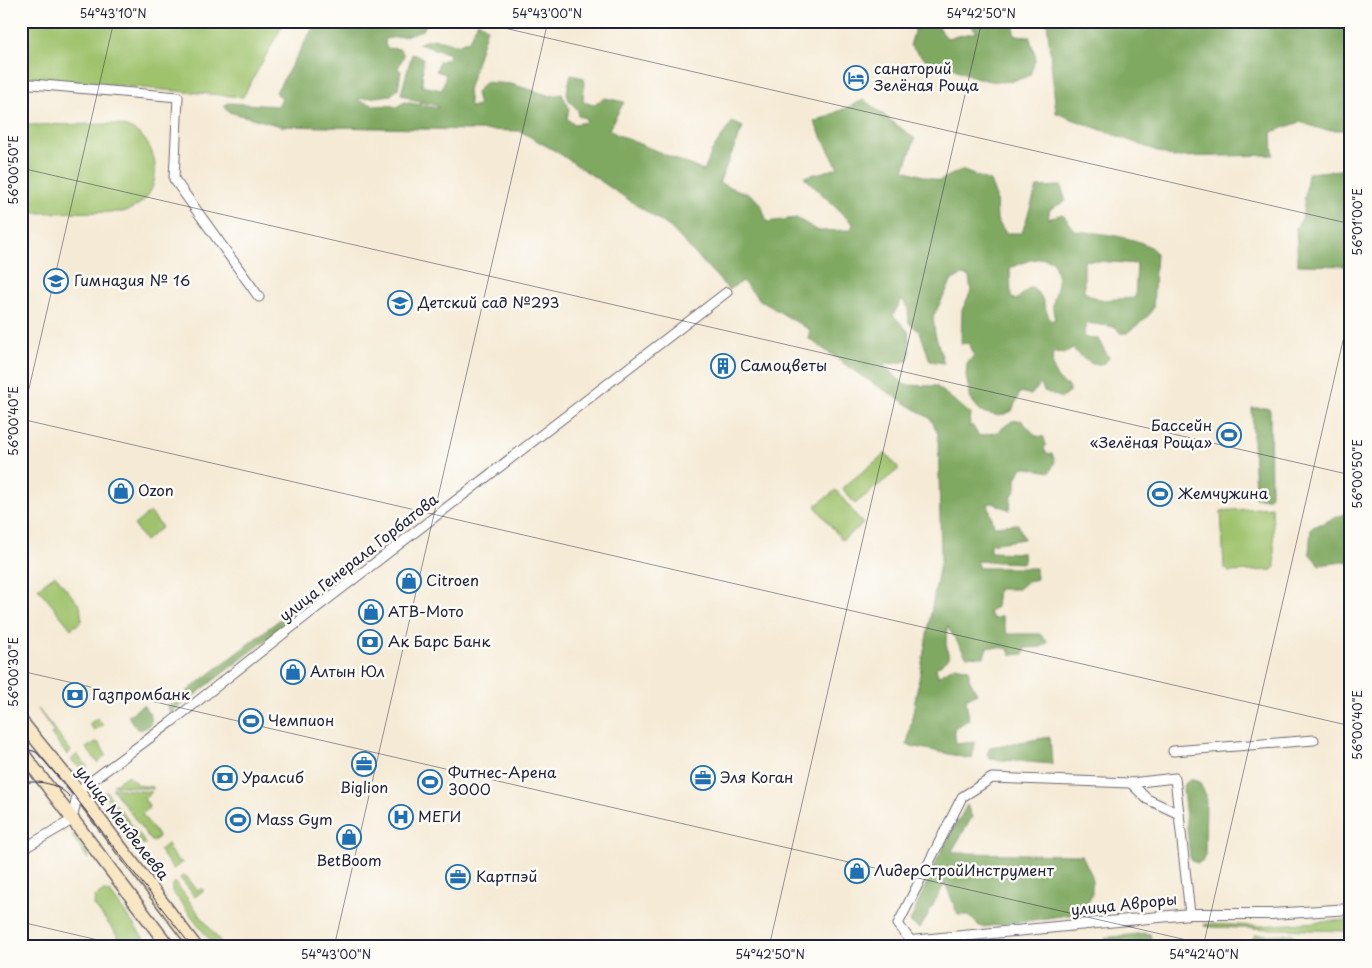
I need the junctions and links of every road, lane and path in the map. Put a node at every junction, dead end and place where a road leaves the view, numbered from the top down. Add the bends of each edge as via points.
1 (21, 83) edge
2 (727, 292) dead end
3 (259, 297) dead end
4 (21, 721) edge
5 (1314, 740) dead end
6 (21, 751) edge
7 (1173, 751) dead end
8 (1130, 783) junction
9 (78, 791) junction
10 (1179, 814) junction
11 (72, 820) junction
12 (21, 850) edge
13 (1351, 909) edge
14 (1190, 914) junction
15 (907, 944) edge
16 (169, 947) edge
17 (196, 947) edge

1 - 3 street via 178,97 174,179
2 - 9 street, улица Генерала Горбатова
4 - 9 main road, улица Менделеева
5 - 7 street
6 - 11 main road
8 - 10 street via 1147,799
8 - 10 street via 1175,778
8 - 15 street via 992,778 962,797 898,924
9 - 11 street
9 - 17 main road, улица Менделеева
10 - 14 street
11 - 12 street
11 - 16 main road
13 - 14 street, улица Авроры via 1271,914
14 - 15 street, улица Авроры

